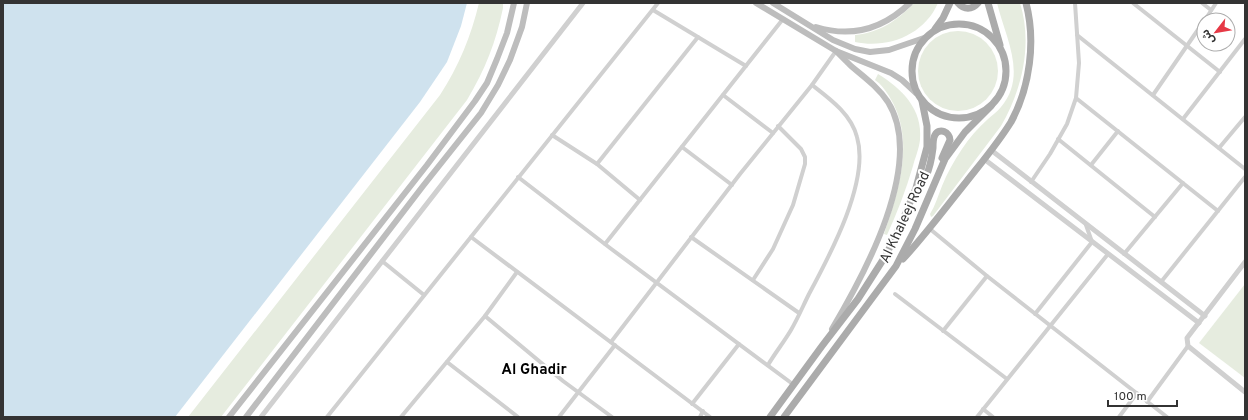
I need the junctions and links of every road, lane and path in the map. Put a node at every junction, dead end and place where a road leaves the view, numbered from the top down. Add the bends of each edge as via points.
1 (514, 3) edge
2 (527, 3) edge
3 (583, 3) edge
4 (658, 3) edge
5 (756, 3) edge
6 (773, 3) edge
7 (910, 3) edge
8 (950, 3) edge
9 (958, 3) edge
10 (978, 3) edge
11 (988, 3) edge
12 (1076, 3) edge
13 (1133, 3) edge
14 (1202, 3) edge
15 (1216, 3) edge
16 (1028, 4) edge
17 (653, 10) junction
18 (1211, 10) joint
19 (783, 19) junction
20 (808, 24) junction
21 (935, 29) junction
22 (1196, 32) edge
23 (1077, 35) junction
24 (698, 37) junction
25 (924, 38) junction
26 (1245, 40) edge
27 (1187, 46) junction
28 (836, 51) junction
29 (1002, 51) junction
30 (746, 66) junction
31 (1220, 72) junction
32 (812, 85) junction
33 (916, 93) junction
34 (723, 95) junction
35 (1153, 95) junction
36 (1076, 98) junction
37 (922, 101) junction
38 (991, 106) junction
39 (1245, 117) edge
40 (1183, 120) junction
41 (778, 126) junction
42 (1118, 131) junction
43 (773, 133) junction
44 (552, 135) junction
45 (1058, 139) junction
46 (682, 147) junction
47 (1219, 148) junction
48 (990, 150) junction
49 (984, 159) junction
50 (597, 164) junction
51 (1091, 166) junction
52 (1245, 169) edge
53 (518, 177) junction
54 (1245, 177) edge
55 (1031, 182) junction
56 (1183, 183) junction
57 (732, 185) junction
58 (916, 188) junction
59 (929, 194) junction
60 (640, 200) junction
61 (1218, 210) junction
62 (1155, 217) junction
63 (1086, 225) junction
64 (930, 229) junction
65 (471, 237) junction
66 (691, 237) junction
67 (1092, 242) junction
68 (605, 244) junction
69 (1108, 254) junction
70 (1124, 254) junction
71 (382, 261) junction
72 (1245, 262) edge
73 (896, 266) junction
74 (517, 272) junction
75 (987, 276) junction
76 (753, 280) junction
77 (656, 282) junction
78 (1160, 282) junction
79 (894, 294) dead end
80 (424, 295) junction
81 (800, 313) junction
82 (1035, 314) junction
83 (485, 316) junction
84 (1205, 316) junction
85 (1199, 323) junction
86 (1051, 326) junction
87 (943, 331) junction
88 (611, 342) junction
89 (739, 344) junction
90 (615, 346) junction
91 (822, 346) junction
92 (1188, 346) junction
93 (447, 362) junction
94 (768, 365) junction
95 (1007, 379) junction
96 (794, 385) junction
97 (578, 392) junction
98 (1245, 392) edge
99 (1137, 394) junction
100 (1147, 402) junction
101 (692, 404) junction
102 (983, 409) junction
103 (703, 412) junction
104 (229, 417) edge
105 (246, 417) edge
106 (261, 417) edge
107 (327, 417) edge
108 (401, 417) edge
109 (518, 417) edge
110 (559, 417) edge
111 (612, 417) edge
112 (700, 417) edge
113 (710, 417) edge
114 (770, 417) edge
115 (785, 417) edge
116 (977, 417) edge
117 (993, 417) edge
118 (1119, 417) edge
119 (1167, 417) edge

1 - 104 main road via 507,33 497,59 487,83 475,101
2 - 105 main road via 510,60 481,113
3 - 71 street
4 - 17 street
5 - 19 main road
6 - 20 main road
7 - 20 main road via 884,23 860,31 836,32
8 - 21 main road
9 - 10 main road via 968,9
11 - 29 main road
12 - 23 street
13 - 27 street
14 - 18 street
15 - 18 street
16 - 48 main road via 1031,44 1027,78 1017,110
17 - 24 street
17 - 44 street
19 - 28 main road
19 - 30 street
20 - 25 main road via 841,44 870,52 889,50
21 - 25 main road
21 - 29 main road via 954,24 969,25 994,39
22 - 27 street
23 - 35 street
23 - 36 street via 1079,62
24 - 30 street
24 - 50 street
25 - 33 main road via 915,52 912,63 911,75
26 - 31 street
27 - 31 street
27 - 35 street
28 - 32 street
28 - 33 main road via 891,73
28 - 91 main road via 888,102 897,126 900,155 893,193 874,248 860,281
29 - 38 main road via 1006,65 1006,80
30 - 34 street
31 - 40 street
32 - 41 street
32 - 81 street via 844,112 852,124 860,149 855,187 845,220
33 - 37 main road
34 - 43 street
34 - 46 street
35 - 40 street
36 - 42 street
36 - 45 street via 1067,124
37 - 38 main road via 939,115 952,119 966,119 980,114
37 - 58 main road, Al Khaleej Road via 927,126 927,146
38 - 59 main road, Al Khaleej Road via 956,144 945,160
39 - 47 street
40 - 47 street
41 - 43 street
41 - 76 street via 801,148 805,164 793,205 773,249
42 - 51 street
42 - 56 street
43 - 57 street
44 - 50 street
44 - 53 street
45 - 51 street
45 - 55 street
46 - 57 street
46 - 60 street
47 - 52 street
48 - 49 main road
48 - 55 street
49 - 64 main road
49 - 67 street
50 - 60 street
51 - 62 street
53 - 65 street
53 - 68 street
54 - 61 street
55 - 63 street
56 - 61 street
56 - 62 street
57 - 66 street
58 - 59 main road via 926,176 934,136 939,131 947,132 950,140
58 - 91 main road, Al Khaleej Road via 886,255 858,299
59 - 73 main road, Al Khaleej Road
60 - 68 street
61 - 78 street
62 - 70 street
63 - 67 street
63 - 70 street
64 - 73 main road
64 - 75 street
65 - 74 street
65 - 80 street
66 - 76 street
66 - 77 street
67 - 69 street
67 - 82 street
68 - 77 street
69 - 85 street
69 - 86 street
70 - 78 street
71 - 80 street
71 - 106 street
72 - 84 street
73 - 115 main road, Al Khaleej Road
74 - 83 street
74 - 88 street
75 - 82 street
75 - 87 street
76 - 81 street
77 - 88 street
77 - 89 street
78 - 84 street
79 - 87 street
80 - 107 street
81 - 94 street
82 - 86 street
83 - 93 street
83 - 97 street
84 - 85 street
85 - 92 street via 1187,338
86 - 95 street
86 - 99 street
87 - 95 street
88 - 90 street
89 - 94 street
89 - 101 street
90 - 97 street
90 - 101 street
91 - 96 main road, Al Khaleej Road
92 - 98 street
92 - 100 street
93 - 108 street
93 - 109 street
94 - 96 street
95 - 102 street
96 - 114 main road, Al Khaleej Road
97 - 110 street
97 - 111 street
99 - 100 street
99 - 118 street
100 - 119 street
101 - 103 street
102 - 116 street
102 - 117 street
103 - 112 street
103 - 113 street

